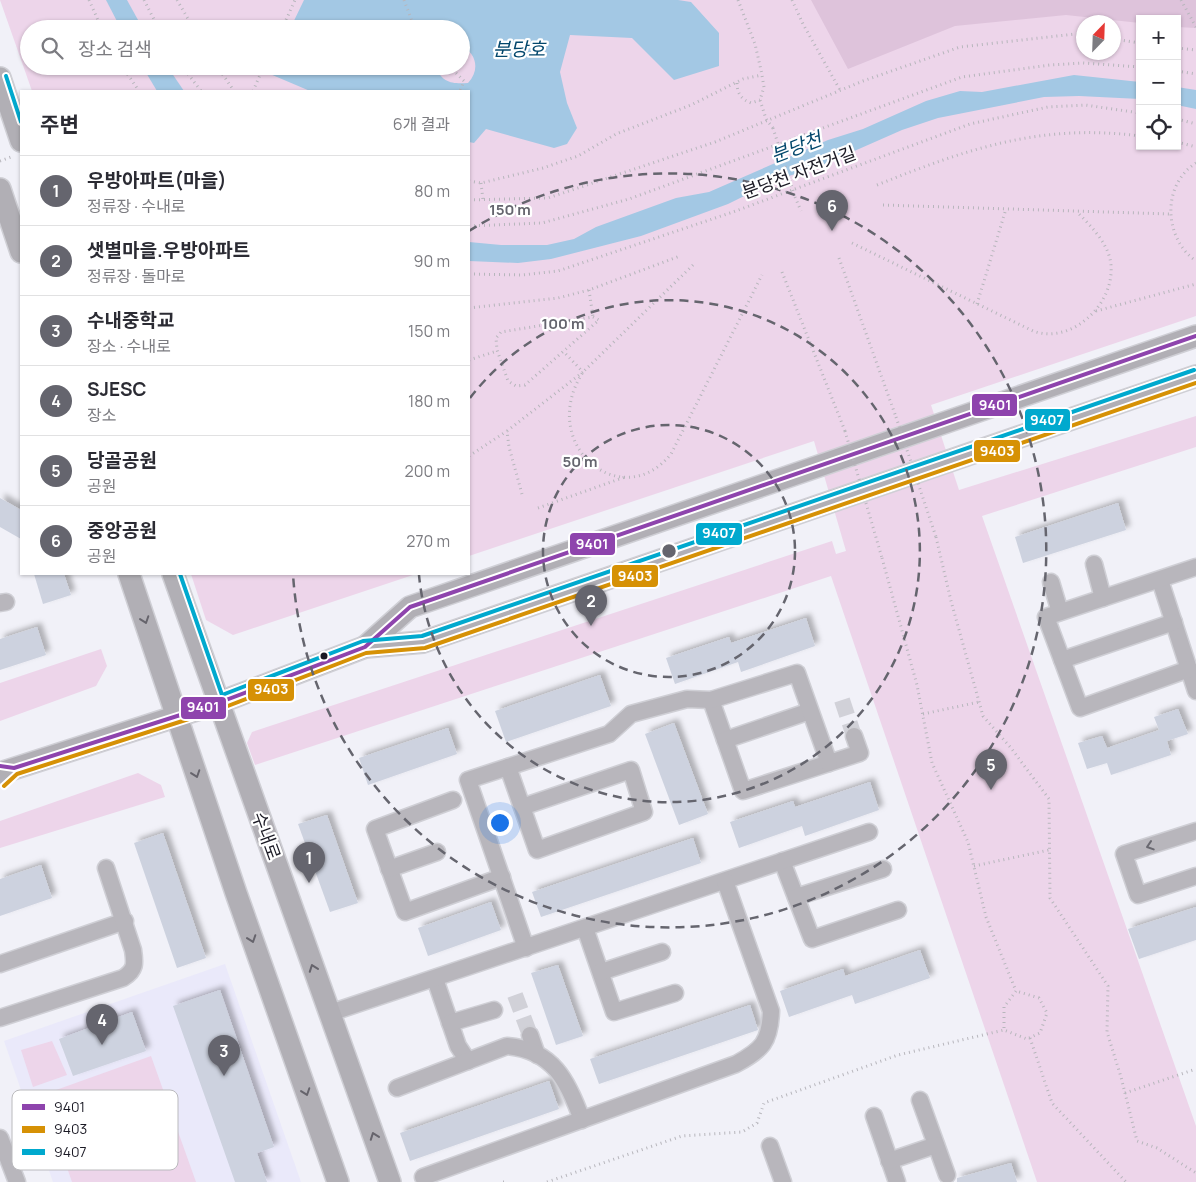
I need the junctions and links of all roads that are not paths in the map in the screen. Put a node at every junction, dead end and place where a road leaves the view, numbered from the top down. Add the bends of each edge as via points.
1 (0, 78) edge
2 (20, 137) edge
3 (2, 201) edge
4 (20, 249) edge
5 (1196, 336) edge
6 (1196, 376) edge
7 (1094, 564) dead end
8 (1196, 567) edge
9 (129, 575) edge
10 (173, 575) edge
11 (1160, 580) junction
12 (1051, 582) dead end
13 (1104, 598) junction
14 (1060, 612) junction
15 (1174, 622) junction
16 (365, 647) junction
17 (1062, 660) junction
18 (1189, 669) junction
19 (1196, 691) edge
20 (711, 700) junction
21 (218, 703) junction
22 (810, 711) junction
23 (177, 716) junction
24 (854, 736) tunnel mouth
25 (724, 740) junction
26 (829, 763) junction
27 (508, 767) junction
28 (3, 772) edge
29 (453, 800) dead end
30 (522, 807) junction
31 (1196, 831) edge
32 (869, 832) dead end
33 (437, 852) dead end
34 (782, 861) junction
35 (106, 868) dead end
36 (389, 869) junction
37 (883, 869) dead end
38 (1196, 876) edge
39 (502, 877) junction
40 (725, 881) junction
41 (796, 897) junction
42 (898, 910) dead end
43 (125, 921) junction
44 (585, 928) junction
45 (526, 948) junction
46 (662, 952) dead end
47 (0, 964) edge
48 (600, 972) junction
49 (435, 979) junction
50 (675, 993) dead end
51 (494, 1010) dead end
52 (330, 1013) junction
53 (0, 1018) edge
54 (450, 1023) junction
55 (530, 1035) tunnel mouth
56 (537, 1055) junction
57 (468, 1061) junction
58 (397, 1088) dead end
59 (920, 1100) dead end
60 (874, 1116) dead end
61 (582, 1120) junction
62 (0, 1138) edge
63 (936, 1145) junction
64 (770, 1146) dead end
65 (890, 1161) junction
66 (12, 1169) edge
67 (12, 1170) edge
68 (947, 1175) dead end
69 (423, 1177) dead end
70 (17, 1182) edge
71 (338, 1182) edge
72 (390, 1182) edge
73 (783, 1182) edge
74 (897, 1182) edge

1 - 2 main road
3 - 4 main road
5 - 16 main road via 410,607
6 - 16 main road via 423,642
7 - 13 lane
8 - 11 lane
9 -> 23 main road
10 - 21 main road, 수내로
11 - 13 lane
11 - 15 lane
12 - 14 lane
13 - 14 lane
14 - 17 lane via 1046,617
15 - 17 lane
15 - 18 lane
16 - 21 main road
17 - 18 lane via 1080,708
18 - 19 lane
20 - 22 lane via 797,673
20 - 25 lane
20 - 27 lane via 688,699 631,714 609,734
21 - 23 main road
52 -> 21 main road, 수내로
22 - 25 lane
22 - 26 lane
23 - 28 main road
23 -> 71 main road
24 - 26 lane via 860,752
25 - 26 lane via 743,791
27 - 30 lane
27 - 39 lane via 468,780
29 - 36 lane via 375,829
30 - 30 lane via 537,850 644,812 631,770
31 -> 38 lane via 1124,854 1138,895
32 - 34 lane
33 - 36 lane
34 - 40 lane
34 - 41 lane
35 - 43 lane
36 - 39 lane via 405,912
37 - 41 lane
39 - 45 lane
40 - 44 lane
40 - 61 lane via 771,1011 765,1044 755,1054 736,1064
41 - 42 lane via 812,939
43 - 47 lane
43 - 53 lane via 135,964 131,973
44 - 45 lane
44 - 48 lane
45 - 49 lane
46 - 48 lane
48 - 50 lane via 614,1012
49 - 52 lane
49 - 54 lane
51 - 54 lane
72 -> 52 main road, 수내로
54 - 57 lane via 458,1046
55 - 56 lane
56 - 57 lane via 507,1046
56 - 61 lane via 565,1078
57 - 58 lane
59 - 63 lane
60 - 65 lane
61 - 69 lane
62 - 66 lane
63 - 65 lane
63 - 68 lane
64 - 73 lane
65 - 74 lane
67 - 70 lane

